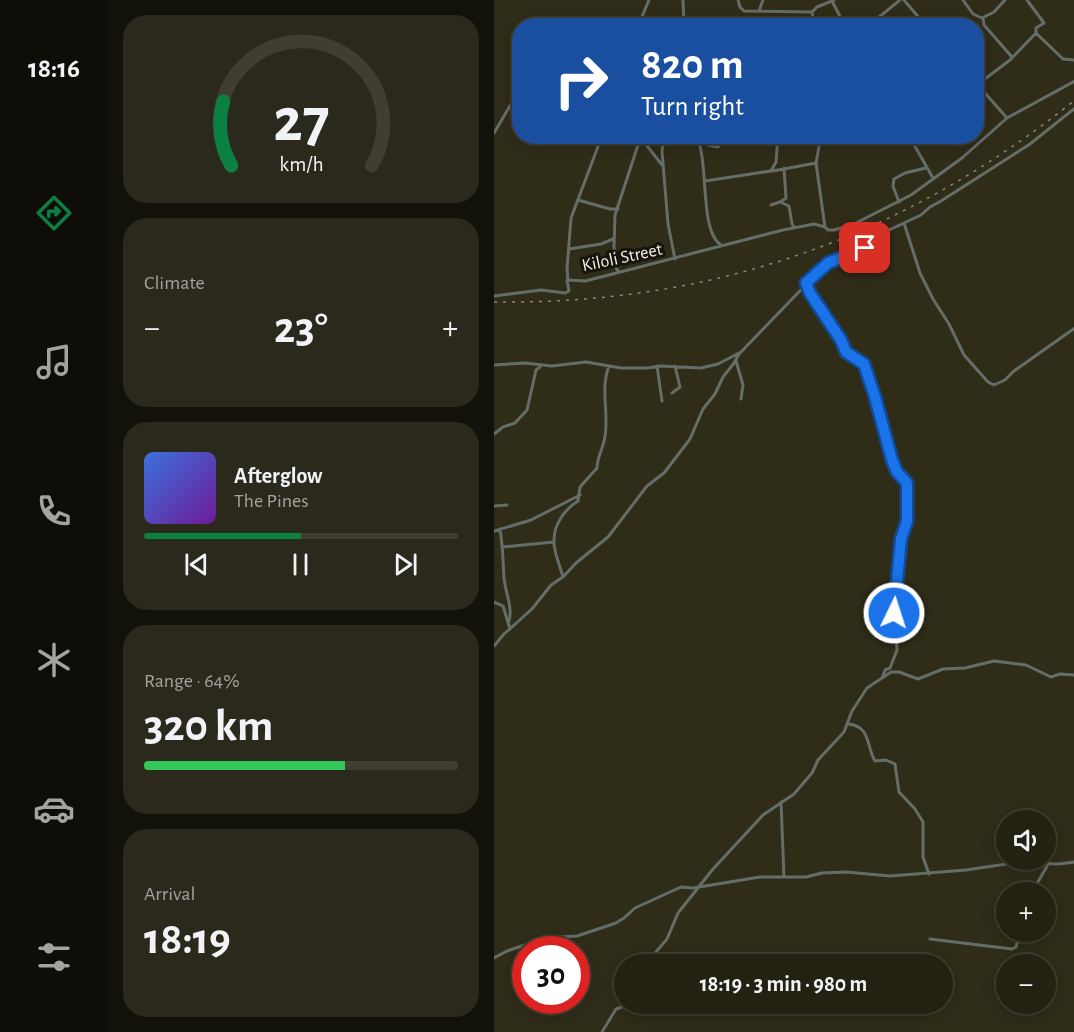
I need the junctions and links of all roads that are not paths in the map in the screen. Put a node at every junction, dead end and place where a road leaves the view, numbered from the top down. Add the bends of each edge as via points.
1 (649, 0) edge
2 (683, 0) edge
3 (738, 0) edge
4 (763, 0) edge
5 (816, 0) edge
6 (899, 0) edge
7 (904, 0) edge
8 (963, 0) edge
9 (1005, 0) edge
10 (1027, 0) edge
11 (833, 1) edge
12 (819, 6) junction
13 (759, 11) junction
14 (812, 12) junction
15 (642, 18) edge
16 (684, 18) edge
17 (813, 18) edge
18 (841, 18) edge
19 (878, 18) edge
20 (919, 18) edge
21 (983, 18) joint
22 (984, 26) edge
23 (1036, 33) junction
24 (1012, 57) junction
25 (1074, 60) edge
26 (984, 79) edge
27 (1074, 81) edge
28 (984, 92) edge
29 (512, 103) edge
30 (1074, 108) edge
31 (1007, 118) junction
32 (494, 133) edge
33 (984, 139) edge
34 (599, 144) edge
35 (641, 144) edge
36 (645, 144) edge
37 (663, 144) edge
38 (697, 144) edge
39 (702, 144) edge
40 (719, 144) edge
41 (777, 144) edge
42 (820, 144) edge
43 (915, 144) edge
44 (978, 144) edge
45 (816, 163) junction
46 (663, 166) junction
47 (784, 168) junction
48 (926, 168) junction
49 (771, 171) junction
50 (933, 178) junction
51 (705, 181) junction
52 (578, 200) junction
53 (780, 202) junction
54 (899, 202) junction
55 (771, 205) dead end
56 (617, 209) junction
57 (904, 222) junction
58 (825, 227) junction
59 (796, 228) junction
60 (614, 238) junction
61 (721, 245) junction
62 (569, 249) junction
63 (675, 259) junction
64 (619, 272) junction
65 (567, 278) junction
66 (806, 283) junction
67 (494, 296) edge
68 (1074, 328) edge
69 (740, 352) junction
70 (736, 360) junction
71 (494, 365) edge
72 (542, 366) junction
73 (609, 366) junction
74 (657, 366) junction
75 (675, 366) junction
76 (672, 393) dead end
77 (741, 399) dead end
78 (662, 401) dead end
79 (494, 434) edge
80 (580, 495) junction
81 (507, 504) dead end
82 (494, 506) edge
83 (500, 530) junction
84 (494, 531) edge
85 (554, 542) junction
86 (503, 547) junction
87 (563, 577) junction
88 (494, 602) edge
89 (509, 621) junction
90 (510, 629) junction
91 (494, 646) edge
92 (1074, 675) edge
93 (883, 676) junction
94 (848, 723) junction
95 (781, 802) junction
96 (1074, 862) edge
97 (1056, 864) edge
98 (996, 865) edge
99 (929, 874) junction
100 (784, 877) junction
101 (701, 886) junction
102 (930, 939) dead end
103 (1017, 942) edge
104 (656, 954) edge
105 (494, 958) edge
106 (614, 1013) edge
107 (602, 1032) edge

1 - 15 street
2 - 16 street
3 - 13 street via 744,11
4 - 13 street
5 - 12 street
6 - 19 street
7 - 20 street
8 - 21 street via 974,14
9 - 21 street
10 - 23 street via 1044,21
11 - 12 street
11 - 18 street
12 - 14 street
13 - 14 street
14 - 17 street
22 - 24 street
23 - 24 street
23 - 25 street via 1063,59
24 - 26 street
27 - 31 street, Kiloli Street
28 - 31 street
29 - 32 street
30 - 57 street via 1030,144
31 - 33 street, Kiloli Street
34 - 52 street, Kiloli Street
35 - 56 street
36 - 46 street
37 - 46 street
38 - 51 street
39 - 40 street
41 - 49 street
42 - 45 street
43 - 48 street
44 - 50 street, Kiloli Street
45 - 47 street
45 - 58 street
46 - 63 street
47 - 49 street
47 - 53 street via 786,198
48 - 50 street
48 - 54 street via 894,179
49 - 51 street
50 - 54 street, Kiloli Street
51 - 61 street via 708,216 715,240
52 - 56 street
52 - 62 street, Kiloli Street
53 - 55 street
53 - 59 street via 789,206
54 - 58 street, Kiloli Street via 847,227 831,231
56 - 60 street
57 - 66 street via 874,237 861,250 828,263
57 - 68 street via 924,283 964,356 988,382 994,385 1005,380
58 - 59 street, Kiloli Street via 814,224
59 - 61 street, Kiloli Street
60 - 62 street
60 - 64 street
61 - 63 street, Kiloli Street
62 - 65 street, Kiloli Street
63 - 64 street, Kiloli Street
64 - 65 street, Kiloli Street via 585,281
65 - 67 street via 569,291 565,293 541,290
66 - 69 street
66 - 93 street via 846,352 864,364 892,460 907,483 907,521 901,539 894,607 897,652
69 - 70 street
69 - 75 street via 701,368
70 - 77 street via 743,385
70 - 87 street via 705,406 690,440 665,473 647,486 608,537
71 - 72 street
72 - 73 street via 586,362
72 - 79 street via 536,370 526,411 515,423
73 - 74 street
73 - 80 street via 604,386 605,436 597,468 580,487
74 - 75 street
74 - 78 street
75 - 76 street via 680,387
80 - 83 street via 531,520
80 - 85 street via 563,512
81 - 82 street
83 - 84 street
83 - 86 street
85 - 86 street
85 - 87 street
86 - 89 street
87 - 90 street
88 - 89 street via 503,606
89 - 90 street
90 - 91 street
92 - 93 street via 1051,677 1026,665 994,661 943,669 918,679 896,672
93 - 94 street via 864,691
94 - 95 street via 797,790
94 - 99 street via 863,730 875,761 895,764 899,792 923,822 923,857
95 - 100 street
95 - 101 street via 763,815
96 - 97 street
98 - 99 street
99 - 100 street via 884,876 846,872
100 - 101 street
101 - 104 street via 677,915
101 - 105 street via 677,888 635,908 616,923 577,936 545,938
102 - 103 street via 1012,949
106 - 107 street

